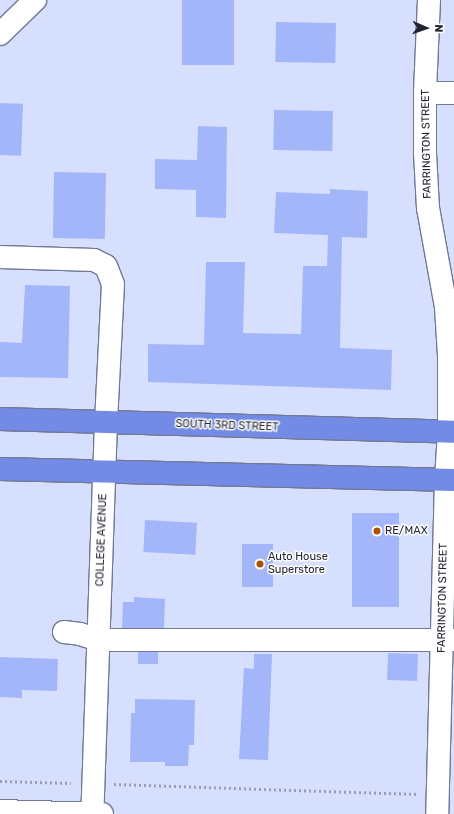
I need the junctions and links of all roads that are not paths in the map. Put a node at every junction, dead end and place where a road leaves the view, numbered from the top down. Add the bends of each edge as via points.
1 (35, 0) edge
2 (429, 0) edge
3 (0, 34) edge
4 (425, 93) junction
5 (454, 93) edge
6 (0, 257) edge
7 (0, 419) edge
8 (106, 422) junction
9 (451, 432) edge
10 (0, 469) edge
11 (104, 472) junction
12 (450, 480) edge
13 (64, 632) dead end
14 (98, 640) junction
15 (448, 640) edge
16 (437, 804) edge
17 (0, 811) edge
18 (92, 814) edge
19 (102, 814) edge

1 - 3 street
2 - 4 street, FARRINGTON STREET
4 - 5 street
4 - 9 street, FARRINGTON STREET via 428,208 446,307
6 - 8 street, COLLEGE AVENUE via 94,260 106,266 113,284
7 - 8 highway, SOUTH 3RD STREET
8 - 9 highway, SOUTH 3RD STREET
8 - 11 street, COLLEGE AVENUE
9 - 12 street, FARRINGTON STREET
10 - 11 highway
11 - 12 highway
11 - 14 street, COLLEGE AVENUE
12 - 15 street, FARRINGTON STREET
13 - 14 street
14 - 15 street
14 - 18 street, COLLEGE AVENUE
15 - 16 street, FARRINGTON STREET
17 - 18 street
18 - 19 street

